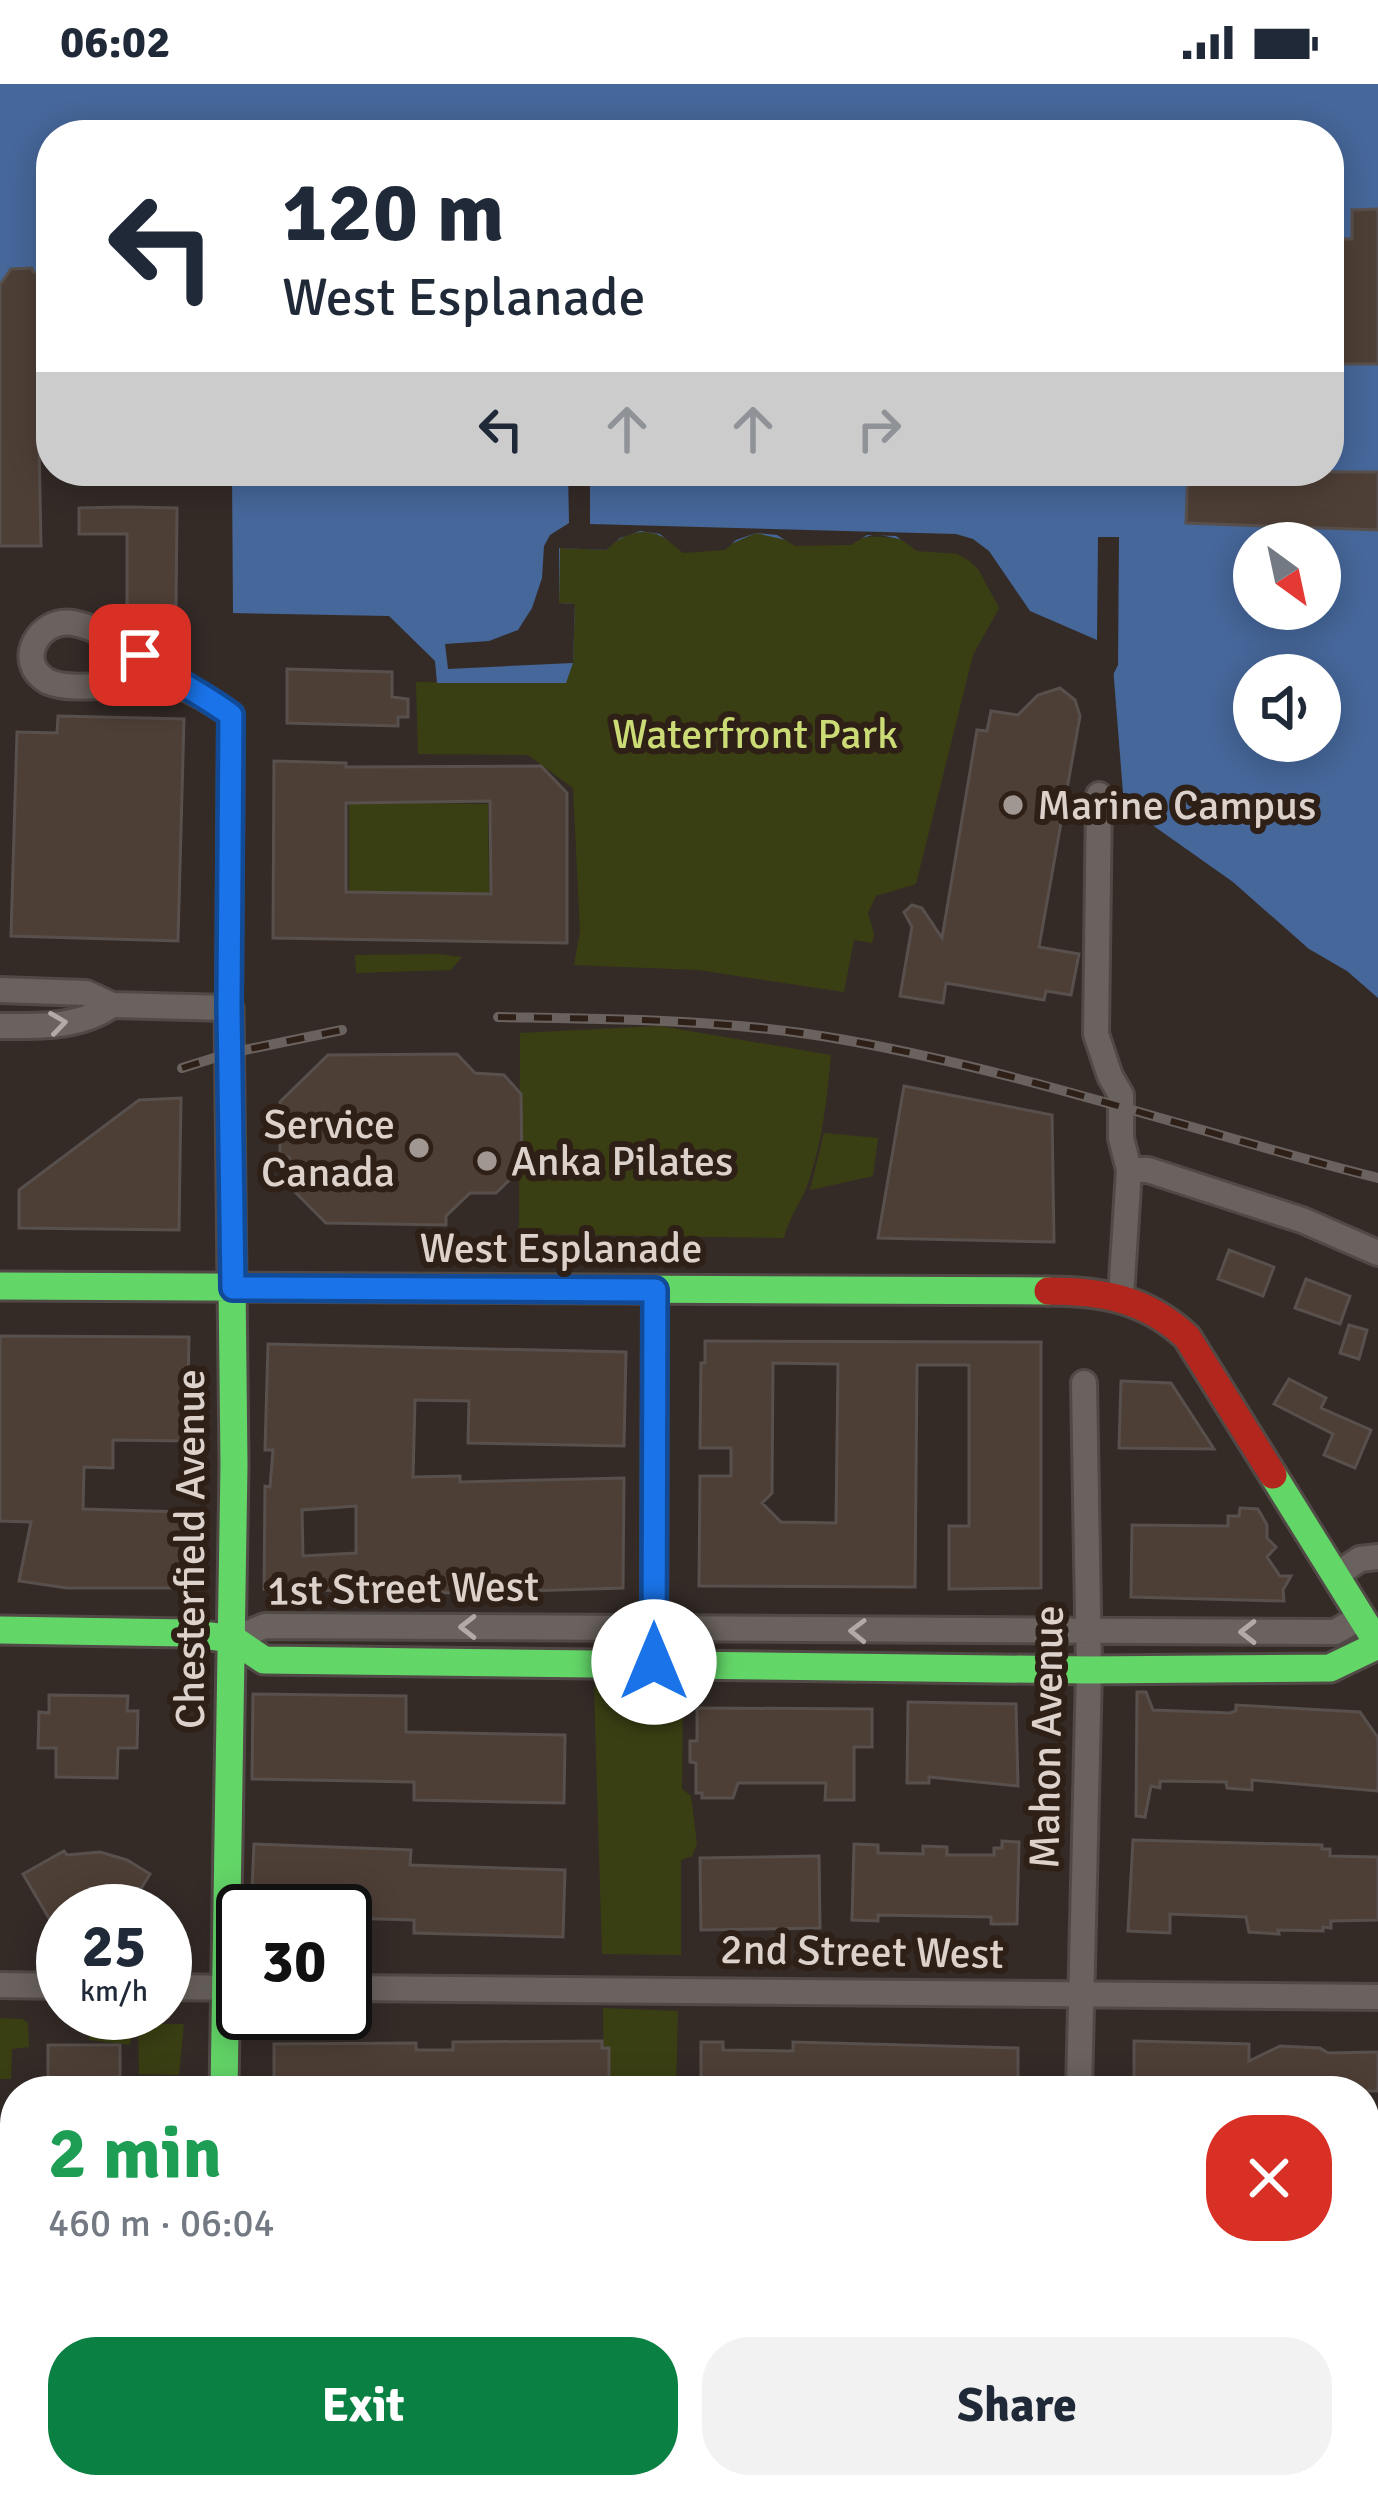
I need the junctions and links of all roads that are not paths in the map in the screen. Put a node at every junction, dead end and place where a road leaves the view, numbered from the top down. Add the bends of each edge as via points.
1 (166, 677) junction
2 (1099, 795) dead end
3 (0, 990) edge
4 (112, 1005) junction
5 (229, 1008) junction
6 (0, 1026) edge
7 (1130, 1171) junction
8 (1378, 1253) edge
9 (0, 1286) edge
10 (233, 1288) junction
11 (655, 1290) junction
12 (1121, 1296) junction
13 (1084, 1383) dead end
14 (1378, 1557) edge
15 (1336, 1575) junction
16 (1361, 1617) junction
17 (654, 1628) junction
18 (0, 1630) edge
19 (1088, 1633) junction
20 (232, 1640) junction
21 (1378, 1645) edge
22 (654, 1662) junction
23 (1089, 1670) junction
24 (234, 1884) edge
25 (0, 1985) edge
26 (36, 1986) edge
27 (372, 1988) edge
28 (1080, 1993) junction
29 (1378, 1997) edge
30 (229, 2040) edge
31 (226, 2076) edge
32 (1078, 2076) edge

1 - 1 street via 75,623 56,623 32,647 44,680 62,686
1 - 5 street via 231,715
2 - 7 street via 1096,1034 1121,1096
3 - 4 street via 86,993
4 - 5 street
6 -> 4 street via 95,1018
5 - 10 street, Chesterfield Avenue
7 - 8 street via 1302,1220
7 - 12 street
9 - 10 street, West Esplanade
10 - 11 street, West Esplanade
10 - 20 street, Chesterfield Avenue
11 - 12 street, West Esplanade
11 - 17 street
12 - 15 street via 1148,1304 1187,1337
13 - 19 street, Mahon Avenue
14 - 15 street
15 - 16 street
16 -> 19 street, 1st Street West via 1335,1632
16 - 21 street
19 -> 17 street, 1st Street West
17 -> 20 street, 1st Street West via 265,1626
17 - 22 street
18 - 20 street
19 - 23 street, Mahon Avenue
20 - 22 street, 1st Street West via 264,1660
20 - 24 street, Chesterfield Avenue
21 - 23 street, 1st Street West via 1330,1668
22 - 23 street, 1st Street West
23 - 28 street, Mahon Avenue
25 - 26 street
27 - 28 street, 2nd Street West
28 - 29 street, 2nd Street West
28 - 32 street, Mahon Avenue
30 - 31 street, Chesterfield Avenue

